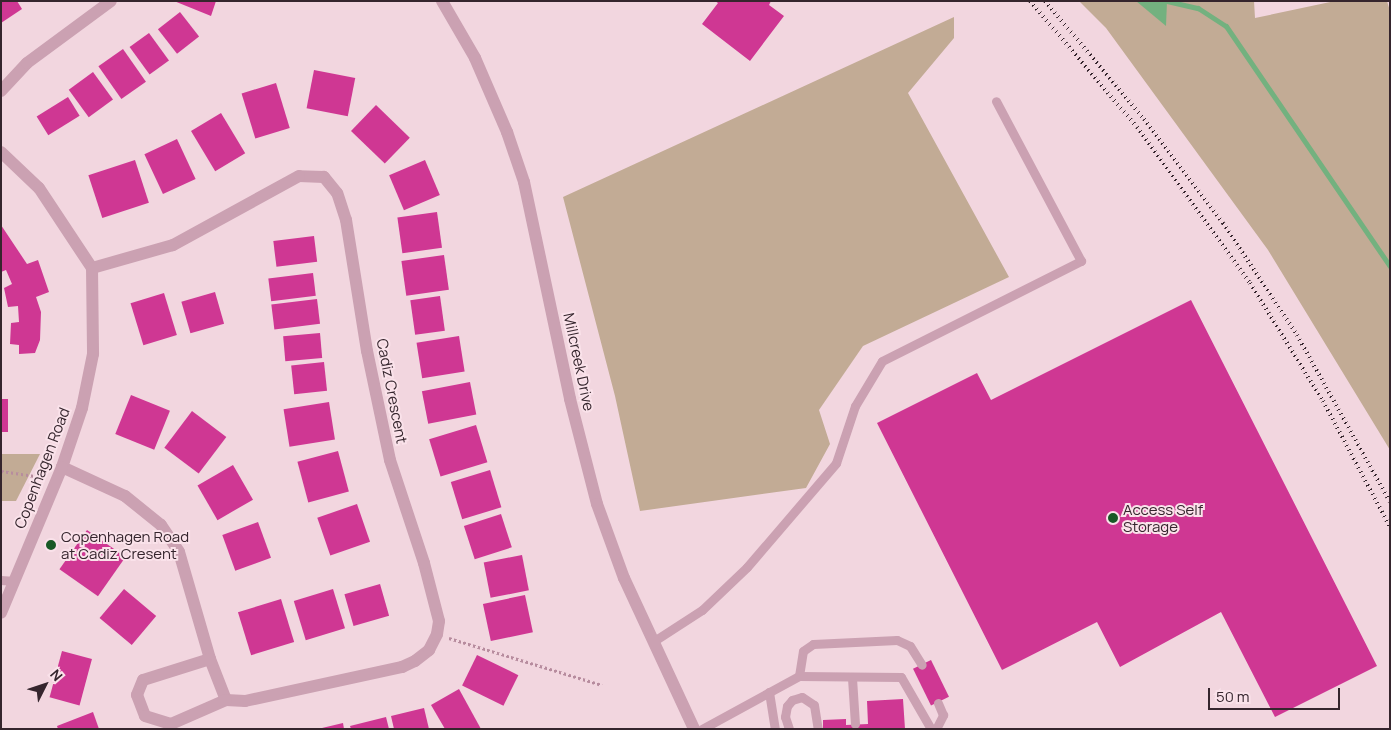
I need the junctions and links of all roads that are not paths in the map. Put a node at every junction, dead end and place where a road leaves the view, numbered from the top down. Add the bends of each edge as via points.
1 (111, 1) edge
2 (442, 1) edge
3 (1, 91) edge
4 (996, 101) dead end
5 (1, 152) edge
6 (92, 268) junction
7 (62, 467) junction
8 (8, 580) edge
9 (1, 613) edge
10 (654, 641) junction
11 (210, 659) junction
12 (922, 665) dead end
13 (799, 676) junction
14 (852, 678) junction
15 (769, 692) junction
16 (226, 700) junction
17 (938, 703) dead end
18 (855, 724) dead end
19 (694, 729) edge
20 (702, 729) edge
21 (775, 729) edge
22 (789, 729) edge
23 (818, 729) edge
24 (931, 729) edge
25 (936, 729) edge

1 - 3 street via 27,63
2 - 10 street, Millcreek Drive via 475,58 507,132 524,182 570,398 597,504 624,578
4 - 10 lane via 1081,260 882,361 855,406 836,463 747,567 702,610
5 - 6 street via 39,188
6 - 7 street, Copenhagen Road via 93,354 82,408
6 - 16 street, Cadiz Crescent via 173,245 299,176 324,177 337,193 346,220 367,351 390,460 424,563 439,621 437,634 429,650 415,662 402,667 245,701
7 - 8 street, Copenhagen Road
7 - 11 street via 126,496 161,525 179,552
8 - 9 street, Copenhagen Road
10 - 19 street, Millcreek Drive
11 - 16 street
11 - 16 street via 143,680 137,695 145,716 171,724
12 - 13 lane via 910,646 897,640 813,644 802,650
13 - 14 lane
13 - 15 lane
14 - 18 lane
14 - 24 lane via 901,677
15 - 20 lane
15 - 21 lane
17 - 25 lane via 943,715
22 - 23 lane via 785,717 787,706 792,700 802,697 814,706

